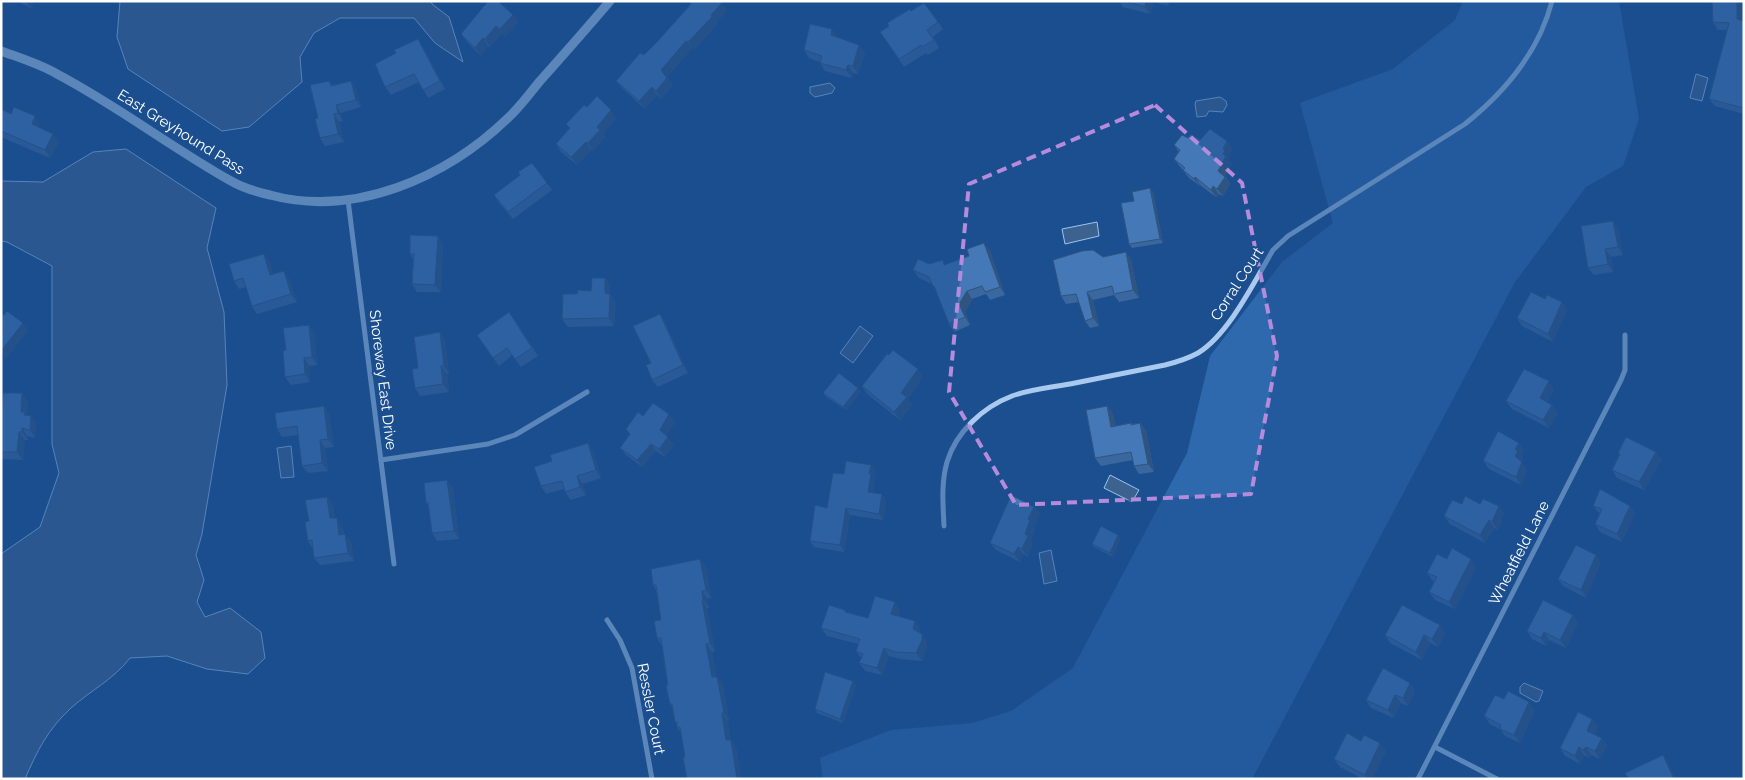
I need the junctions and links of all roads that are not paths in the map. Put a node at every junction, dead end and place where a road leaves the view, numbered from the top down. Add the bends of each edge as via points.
1 (610, 1) edge
2 (1552, 1) edge
3 (1, 51) edge
4 (348, 200) junction
5 (1625, 335) dead end
6 (587, 392) dead end
7 (381, 460) junction
8 (944, 526) dead end
9 (394, 564) dead end
10 (607, 620) dead end
11 (1435, 747) junction
12 (652, 779) edge
13 (1418, 779) edge
14 (1497, 779) edge

1 - 4 street, East Greyhound Pass via 508,118 475,144 413,182
2 - 8 street, Corral Court via 1525,61 1488,105 1465,124 1280,242 1229,321 1199,352 1165,365 1013,395 970,423 960,436 944,475
3 - 4 street, East Greyhound Pass via 55,72 233,182 283,199
4 - 7 street, Shoreway East Drive
5 - 11 street, Wheatfield Lane via 1625,370 1621,380
6 - 7 street via 515,435 488,444
7 - 9 street, Shoreway East Drive
10 - 12 street, Ressler Court via 632,668
11 - 13 street, Wheatfield Lane
11 - 14 street

